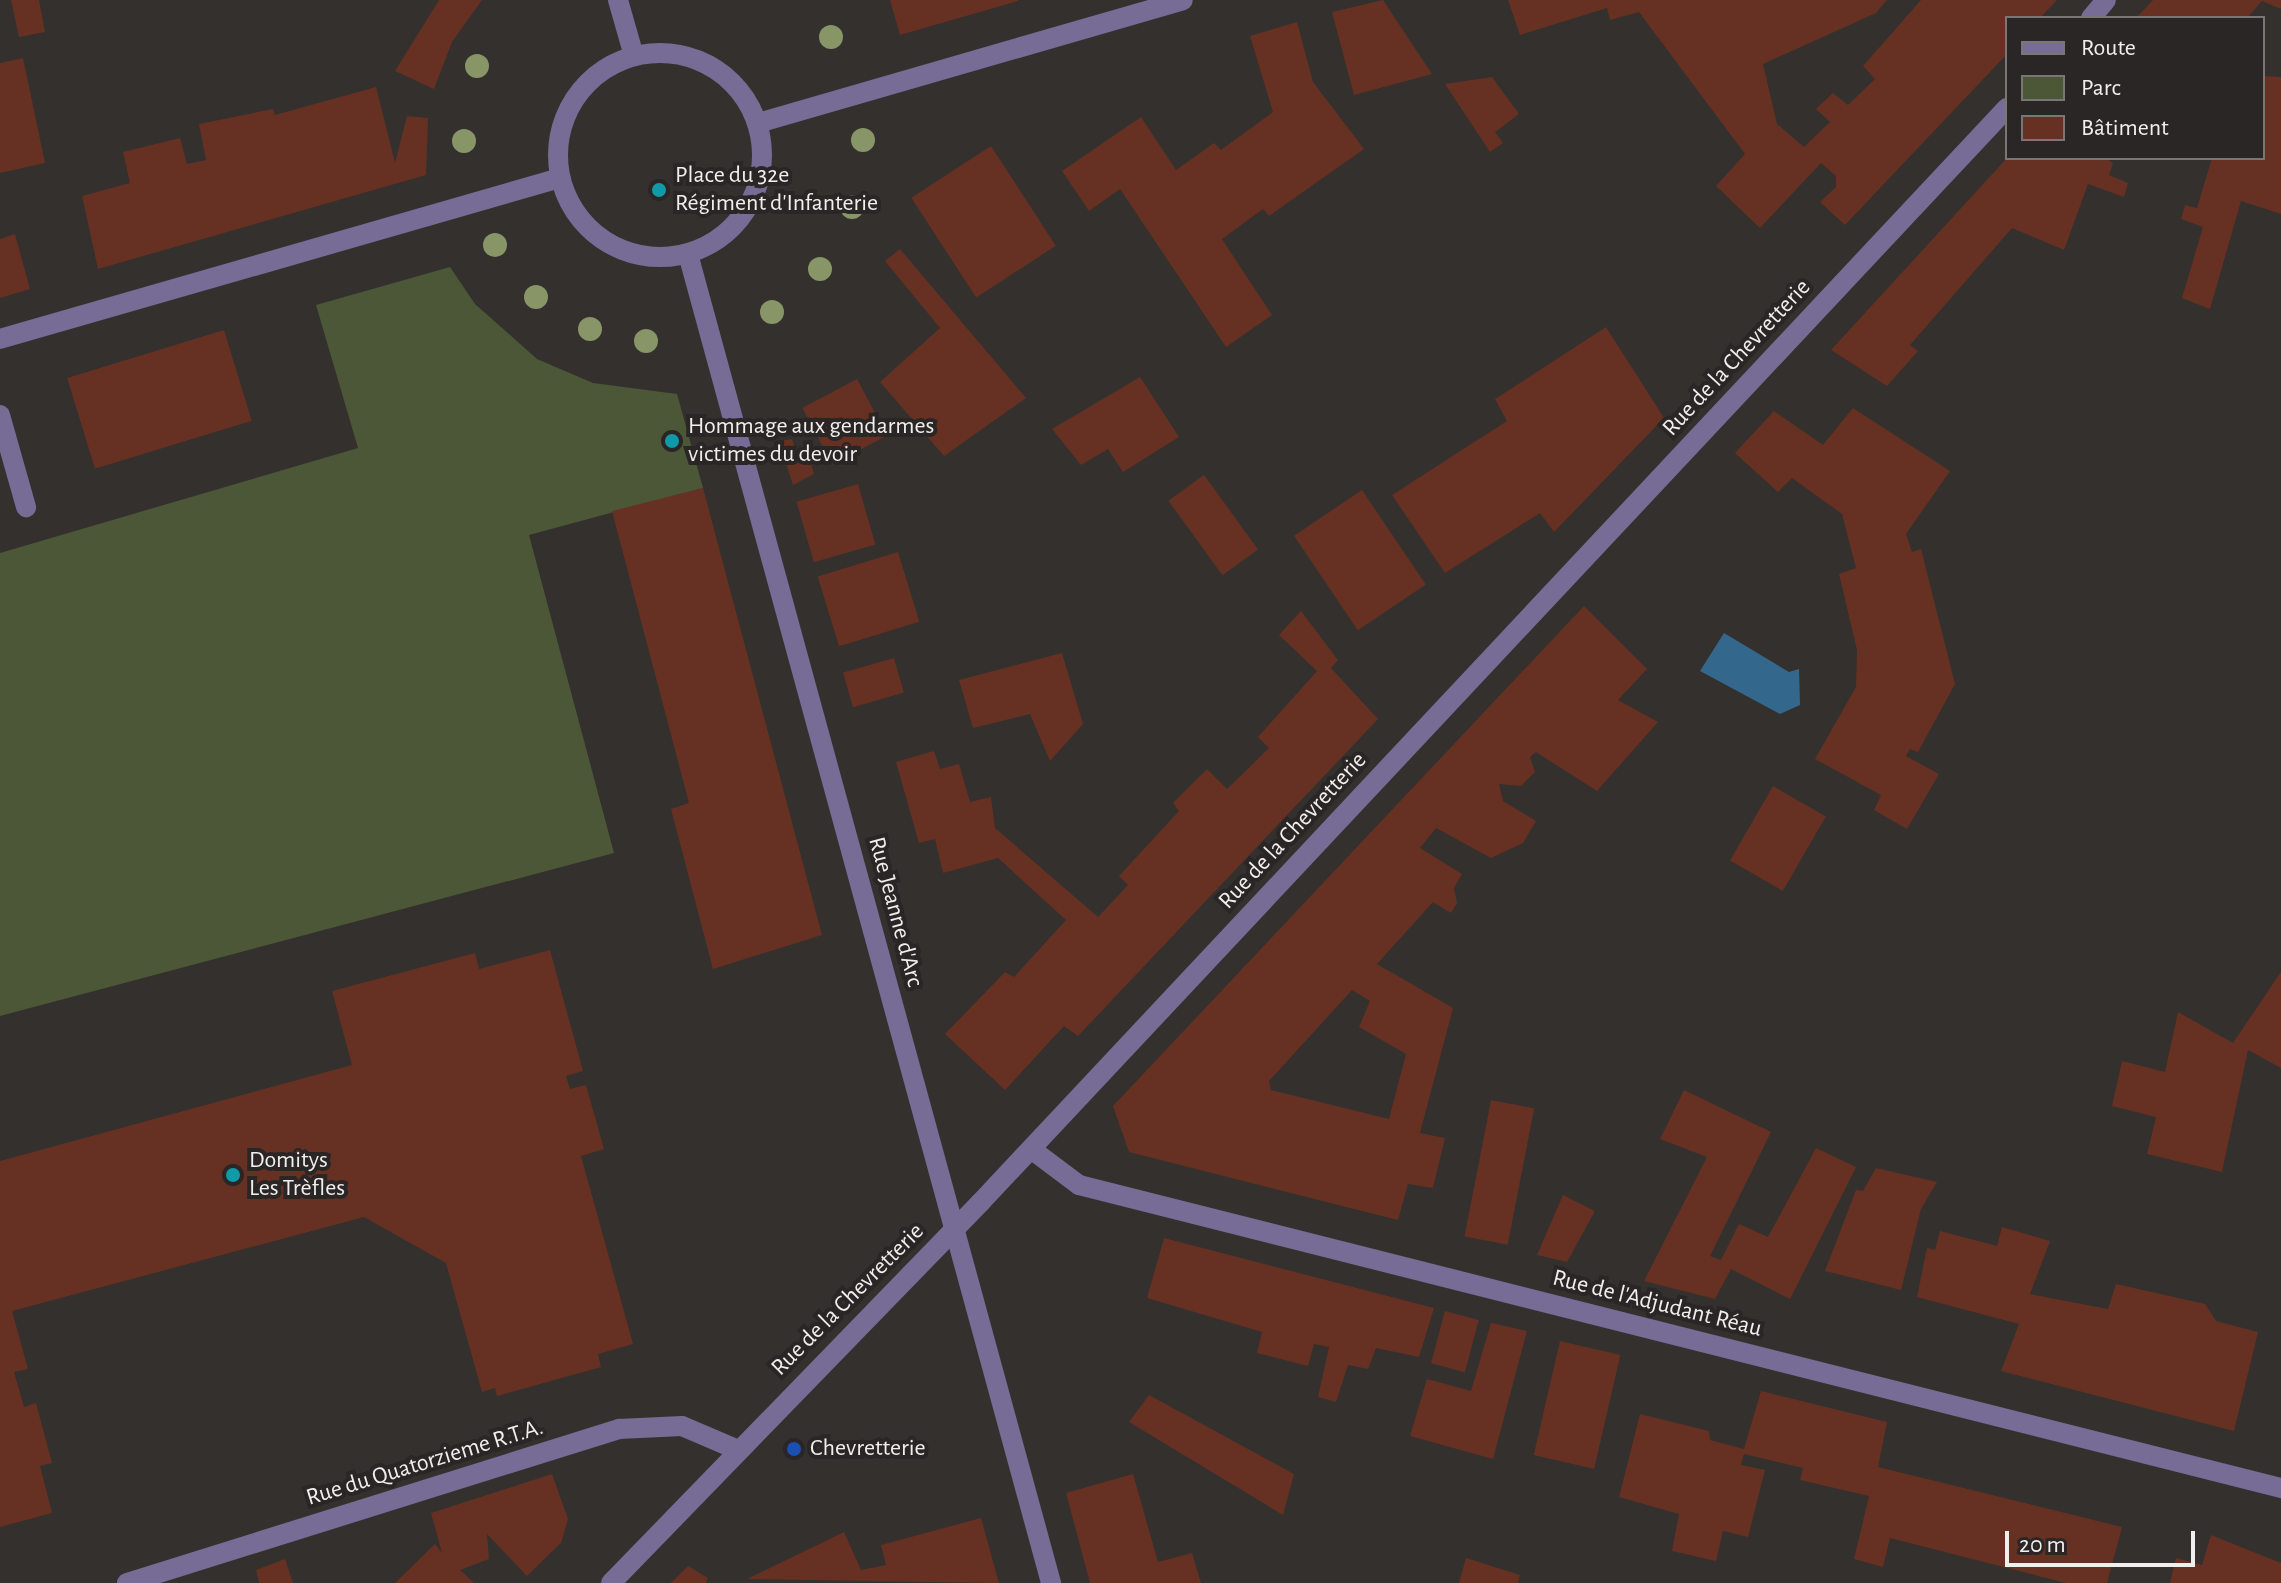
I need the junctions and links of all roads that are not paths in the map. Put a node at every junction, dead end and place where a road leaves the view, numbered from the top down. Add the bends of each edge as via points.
1 (618, 0) edge
2 (1183, 0) edge
3 (2106, 0) edge
4 (2093, 16) edge
5 (634, 56) junction
6 (2005, 110) edge
7 (758, 123) junction
8 (560, 178) junction
9 (688, 254) junction
10 (0, 339) edge
11 (0, 415) edge
12 (26, 507) dead end
13 (1031, 1149) junction
14 (955, 1229) junction
15 (738, 1450) junction
16 (2281, 1488) edge
17 (127, 1583) edge
18 (611, 1583) edge
19 (1051, 1583) edge

1 - 5 street
2 - 7 street
3 - 4 street
5 - 7 street via 695,58 744,95
5 - 8 street via 581,89 557,146
6 - 13 street, Rue de la Chevretterie
7 - 9 street via 763,155 743,217
8 - 9 street via 581,219 616,249 664,259
8 - 10 street
9 - 14 street, Rue Jeanne d'Arc
11 - 12 street
13 - 14 street, Rue de la Chevretterie
13 - 16 street, Rue de l'Adjudant Réau via 1079,1185
14 - 15 street, Rue de la Chevretterie
14 - 19 street, Rue Jeanne d'Arc
15 - 17 street, Rue du Quatorzieme R.T.A. via 682,1426 619,1429
15 - 18 street, Rue de la Chevretterie

